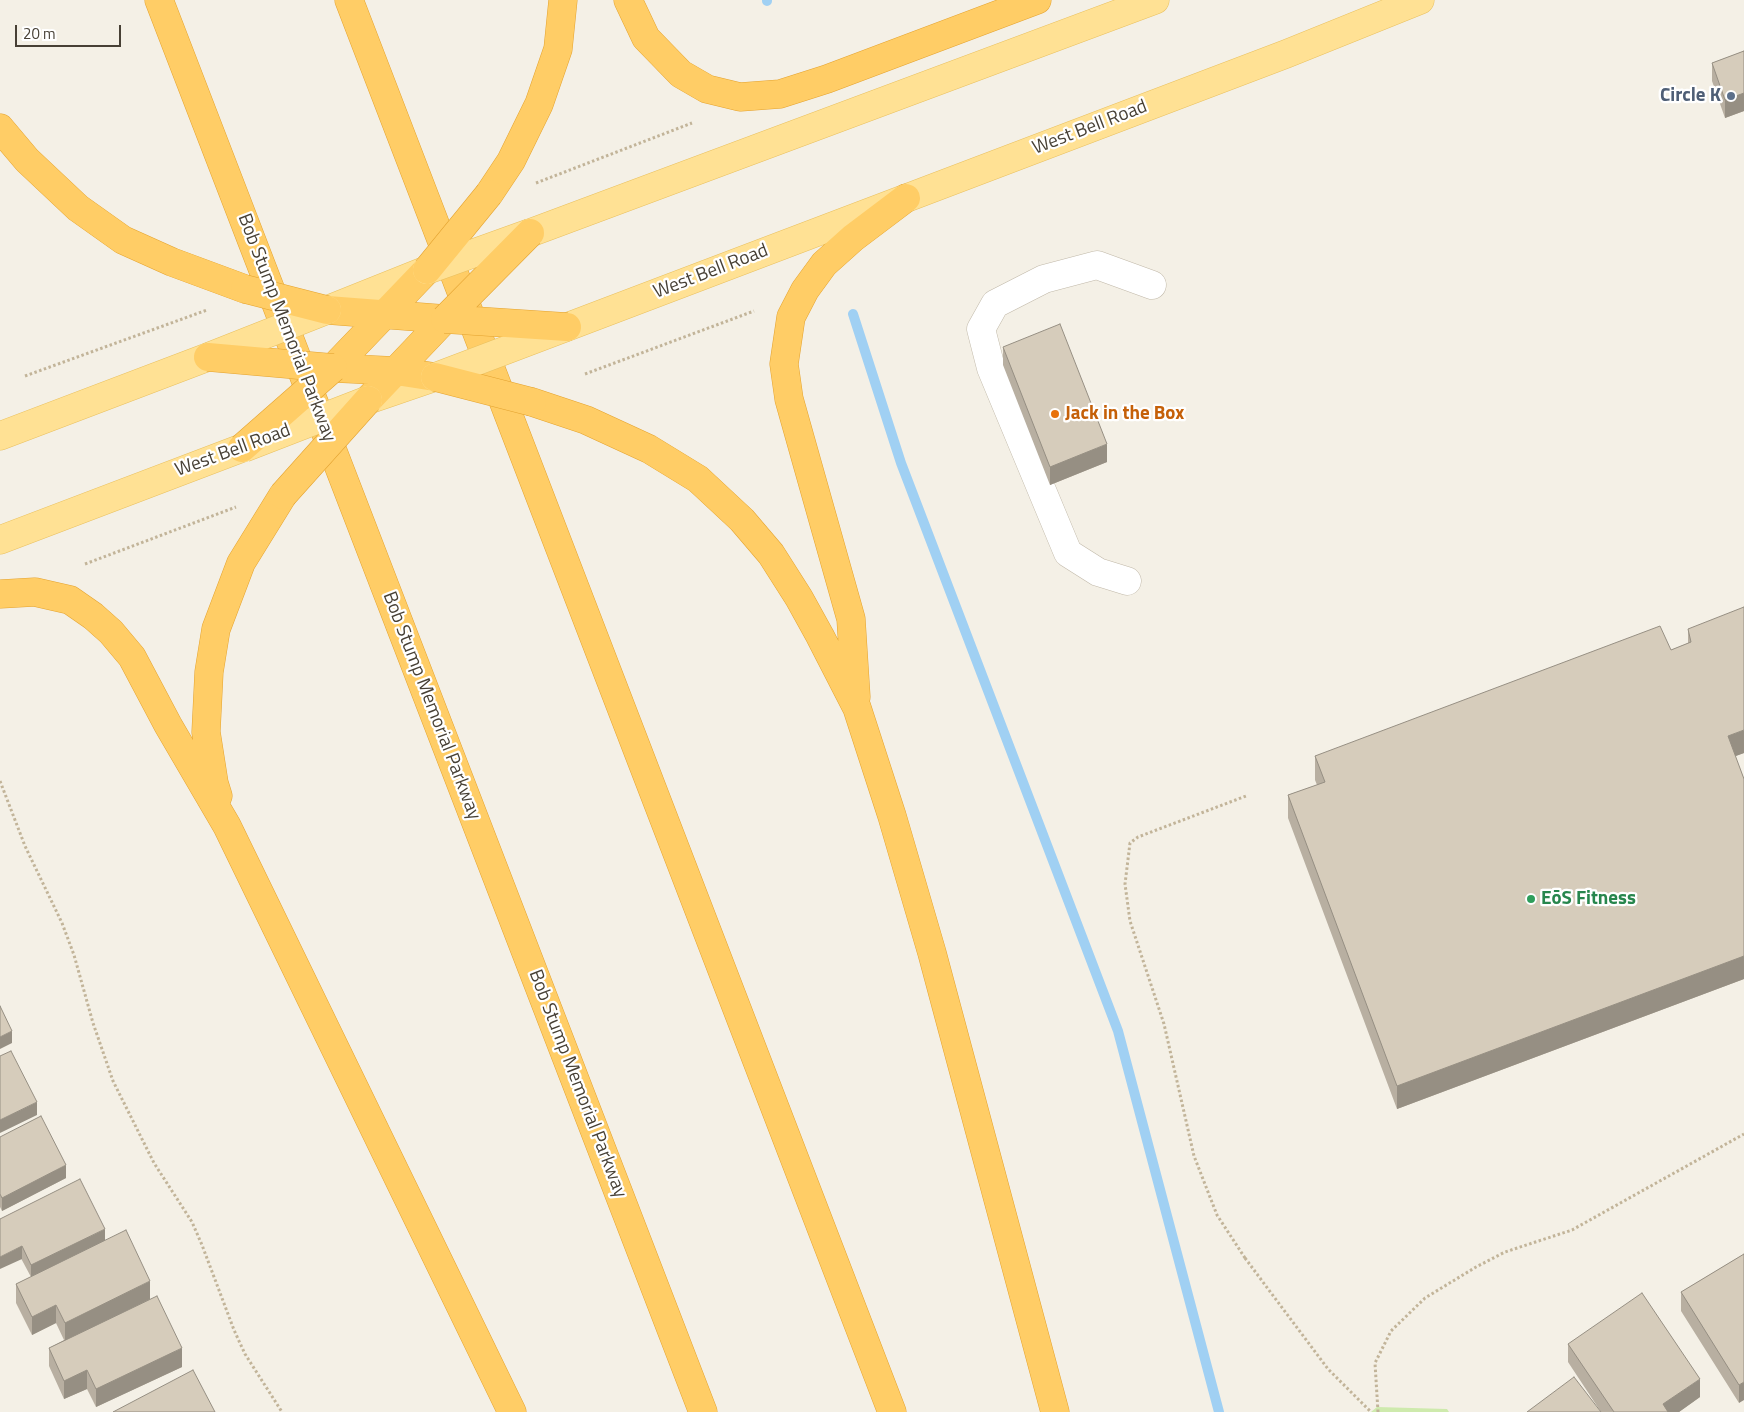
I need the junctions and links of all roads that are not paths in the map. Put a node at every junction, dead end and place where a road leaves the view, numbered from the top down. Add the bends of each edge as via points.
1 (159, 0) edge
2 (349, 0) edge
3 (563, 0) edge
4 (628, 0) edge
5 (1037, 0) edge
6 (1154, 0) edge
7 (1420, 0) edge
8 (0, 128) edge
9 (906, 198) junction
10 (530, 232) junction
11 (427, 270) junction
12 (1152, 285) dead end
13 (327, 310) junction
14 (384, 314) junction
15 (445, 319) junction
16 (567, 327) junction
17 (208, 357) junction
18 (333, 368) junction
19 (396, 371) junction
20 (435, 377) junction
21 (368, 400) junction
22 (0, 436) edge
23 (242, 448) junction
24 (0, 540) edge
25 (1127, 581) dead end
26 (0, 594) edge
27 (857, 708) junction
28 (227, 826) junction
29 (512, 1412) edge
30 (703, 1412) edge
31 (892, 1412) edge
32 (1055, 1412) edge

1 - 30 highway, Bob Stump Memorial Parkway
2 - 31 highway
3 - 11 highway, bridge via 558,49 539,104 490,194
4 - 5 highway via 646,38 681,74 707,90 740,97 780,94 827,79
6 - 10 main road
7 - 9 main road, West Bell Road
8 - 13 highway, bridge via 27,160 78,208 124,240 245,289
9 - 16 main road, West Bell Road
9 - 27 highway via 824,264 791,317 784,364 789,399 851,619
10 - 11 main road, bridge
10 - 15 highway, bridge
11 - 13 main road
11 - 14 highway
12 - 25 lane via 1097,265 1044,279 995,304 982,329 991,368 1068,553 1098,572
13 - 14 highway
13 - 17 main road, bridge
14 - 15 highway
14 - 18 highway
15 - 16 highway, bridge
15 - 19 highway
16 - 20 main road, West Bell Road, bridge
17 - 18 highway, bridge
17 - 22 main road
18 - 19 highway
18 - 23 highway, bridge
19 - 20 highway
19 - 21 highway
20 - 21 main road, West Bell Road
20 - 27 highway, bridge via 532,402 586,420 649,449 698,480 742,520 771,554 799,598
21 - 23 main road, West Bell Road, bridge
21 - 28 highway, bridge via 283,495 241,563 216,629 209,672 206,732 214,783
23 - 24 main road, West Bell Road
26 - 28 highway via 35,592 70,600 111,632 132,656
27 - 32 highway via 932,953
28 - 29 highway

